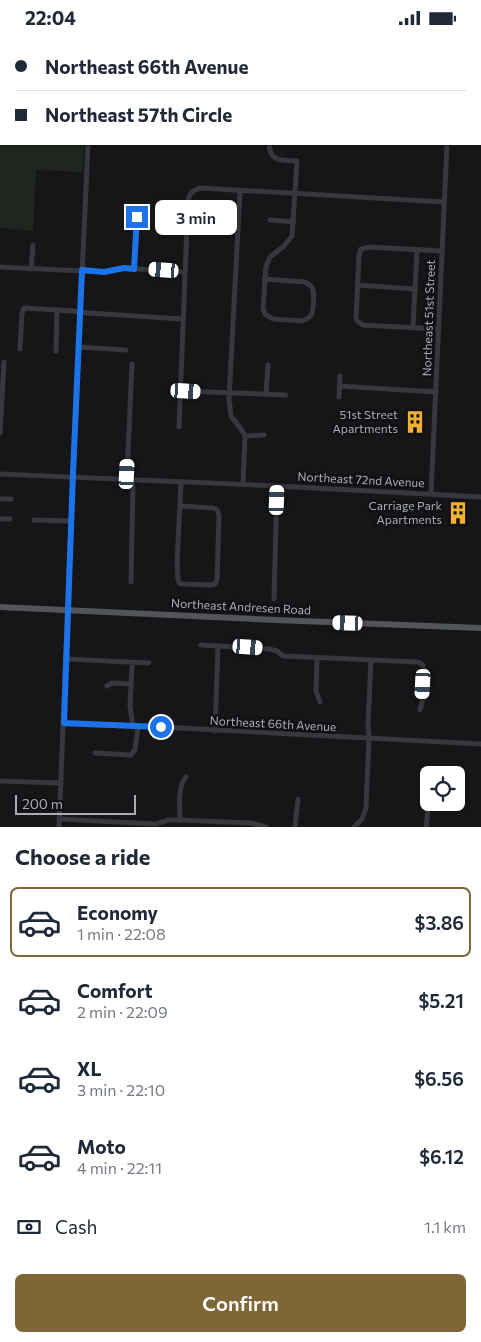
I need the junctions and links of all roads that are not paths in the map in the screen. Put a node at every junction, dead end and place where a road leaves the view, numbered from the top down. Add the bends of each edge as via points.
1 (88, 145) edge
2 (269, 145) edge
3 (447, 145) edge
4 (240, 191) junction
5 (295, 194) junction
6 (444, 202) junction
7 (137, 217) dead end
8 (270, 220) dead end
9 (294, 222) junction
10 (33, 245) dead end
11 (417, 250) junction
12 (442, 251) junction
13 (0, 267) edge
14 (31, 269) junction
15 (134, 269) junction
16 (82, 270) junction
17 (184, 272) junction
18 (264, 279) junction
19 (357, 285) junction
20 (415, 289) junction
21 (57, 310) junction
22 (80, 312) junction
23 (182, 319) junction
24 (413, 327) junction
25 (439, 329) junction
26 (78, 347) junction
27 (20, 349) dead end
28 (126, 350) dead end
29 (56, 351) dead end
30 (4, 362) dead end
31 (132, 364) dead end
32 (268, 365) dead end
33 (340, 376) dead end
34 (339, 386) junction
35 (181, 391) junction
36 (436, 392) junction
37 (229, 393) junction
38 (266, 394) junction
39 (286, 395) dead end
40 (339, 397) dead end
41 (179, 427) dead end
42 (0, 433) edge
43 (264, 435) dead end
44 (245, 436) junction
45 (0, 473) edge
46 (73, 477) junction
47 (130, 480) junction
48 (181, 482) junction
49 (243, 485) junction
50 (277, 486) junction
51 (431, 494) junction
52 (481, 497) edge
53 (0, 499) edge
54 (11, 499) dead end
55 (180, 506) junction
56 (0, 519) edge
57 (10, 519) dead end
58 (34, 520) dead end
59 (71, 521) junction
60 (131, 582) dead end
61 (274, 599) dead end
62 (0, 607) edge
63 (68, 611) junction
64 (481, 628) edge
65 (202, 645) dead end
66 (218, 646) junction
67 (317, 658) junction
68 (66, 659) junction
69 (371, 660) junction
70 (149, 663) dead end
71 (132, 667) dead end
72 (131, 684) junction
73 (107, 686) dead end
74 (320, 702) dead end
75 (420, 710) dead end
76 (64, 723) junction
77 (135, 727) junction
78 (215, 731) junction
79 (369, 739) junction
80 (481, 744) edge
81 (95, 753) dead end
82 (186, 777) dead end
83 (0, 781) edge
84 (61, 783) junction
85 (298, 799) dead end
86 (428, 811) edge
87 (60, 819) junction
88 (180, 820) junction
89 (59, 827) edge
90 (266, 827) edge
91 (296, 827) edge
92 (354, 827) edge
93 (426, 827) edge

1 - 16 street
2 - 5 street via 270,152 279,160 297,161
3 - 6 street, Northeast 51st Street
4 - 5 street
4 - 17 street via 201,188 192,191 188,201
4 - 37 street
5 - 6 street
5 - 9 street
6 - 12 street, Northeast 51st Street
7 - 15 street
8 - 9 street
9 - 18 street via 292,236 270,257
10 - 14 street
11 - 12 street
11 - 19 street via 361,249
11 - 20 street
12 - 25 street, Northeast 51st Street
13 - 14 street
14 - 16 street
15 - 16 street
15 - 17 street
16 - 22 street
17 - 23 street
18 - 18 street via 310,284 314,296 308,319 273,319 266,314 263,309
19 - 20 street
19 - 24 street via 358,322 363,325
20 - 24 street
21 - 22 street
21 - 27 street via 24,308
21 - 29 street
22 - 23 street
22 - 26 street
23 - 35 street
24 - 25 street
25 - 36 street, Northeast 51st Street
26 - 28 street
26 - 46 street
30 - 42 street
31 - 47 street via 127,474
32 - 38 street
33 - 34 street
34 - 36 street
34 - 40 street
35 - 37 street
35 - 41 street
36 - 51 street, Northeast 51st Street
37 - 38 street
37 - 44 street via 231,416
38 - 39 street
43 - 44 street
44 - 49 street
45 - 46 street, Northeast 72nd Avenue
46 - 47 street, Northeast 72nd Avenue
46 - 59 street
47 - 48 street, Northeast 72nd Avenue
47 - 60 street via 133,486
48 - 49 street, Northeast 72nd Avenue
48 - 55 street
49 - 50 street, Northeast 72nd Avenue
50 - 51 street, Northeast 72nd Avenue
50 - 61 street
51 - 52 street, Northeast 72nd Avenue
53 - 54 street
55 - 55 street via 217,509 215,584 179,583
56 - 57 street
58 - 59 street
59 - 63 street
62 - 63 main road, Northeast Andresen Road
63 - 64 main road, Northeast Andresen Road
63 - 68 street
65 - 66 street
66 - 67 street via 269,649 283,656
66 - 78 street
67 - 69 street
67 - 74 street via 316,691
68 - 70 street
68 - 76 street
69 - 75 street via 423,665
69 - 79 street
71 - 72 street
72 - 73 street via 112,683
72 - 77 street via 130,706
76 - 77 street, Northeast 66th Avenue
76 - 84 street
77 - 78 street, Northeast 66th Avenue
77 - 81 street via 132,755
78 - 79 street, Northeast 66th Avenue
79 - 80 street, Northeast 66th Avenue
79 - 92 street via 366,808
82 - 88 street via 181,788
83 - 84 street
84 - 87 street
85 - 91 street
86 - 93 street
87 - 88 street via 156,824
87 - 89 street
88 - 90 street via 251,823

